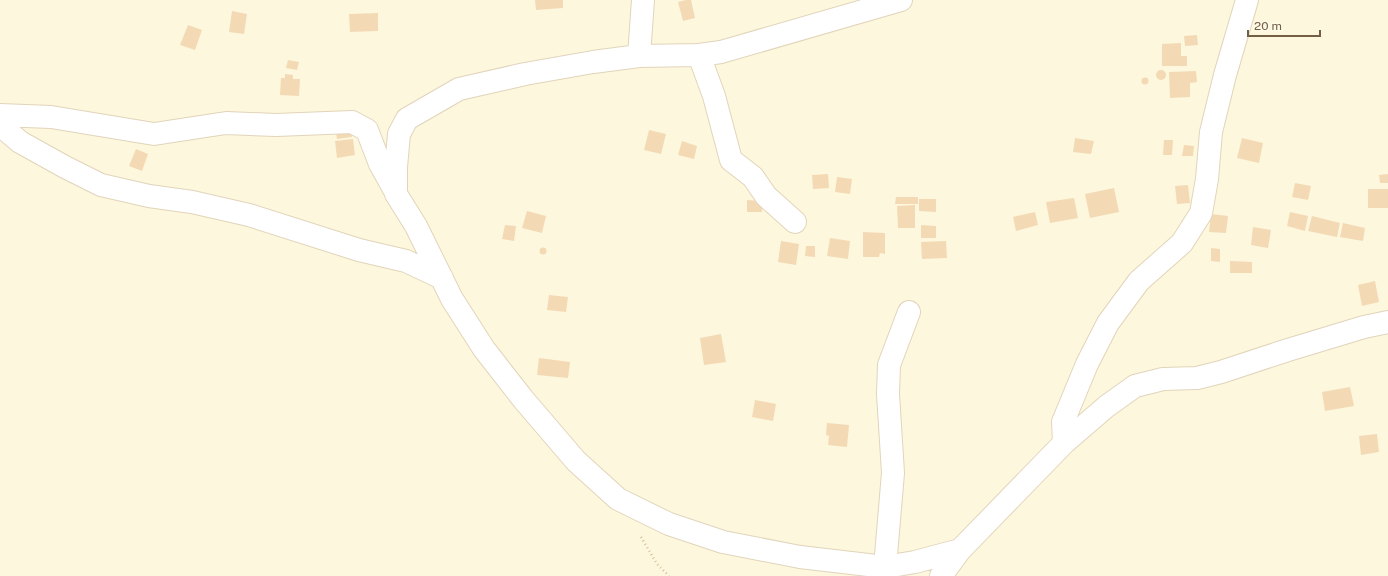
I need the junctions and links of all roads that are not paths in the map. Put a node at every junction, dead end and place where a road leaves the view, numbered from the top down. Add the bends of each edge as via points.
1 (643, 0) edge
2 (901, 0) edge
3 (1247, 0) edge
4 (699, 54) junction
5 (639, 56) junction
6 (0, 115) edge
7 (0, 125) edge
8 (396, 194) junction
9 (795, 222) dead end
10 (442, 278) junction
11 (909, 312) dead end
12 (1388, 322) edge
13 (1064, 443) junction
14 (960, 550) junction
15 (885, 567) junction
16 (941, 576) edge

1 - 5 street
2 - 4 street via 721,52
3 - 13 street via 1211,132 1201,213 1182,243 1140,281 1108,323 1087,364 1063,422
4 - 5 street
4 - 9 street via 714,96 731,160 753,177 766,196
5 - 8 street via 525,74 459,89 407,119 399,134
6 - 8 street via 51,117 154,134 226,123 276,125 352,122 367,130 380,164
7 - 10 street via 20,142 101,185 249,215 360,250 406,261
8 - 10 street via 416,226
10 - 15 street via 452,299 484,349 523,400 576,461 618,498 669,524 723,542 800,557
11 - 15 street via 889,365 888,394 893,474
12 - 13 street via 1303,345 1221,372 1197,378 1163,380 1135,386
13 - 14 street
14 - 15 street
14 - 16 street

